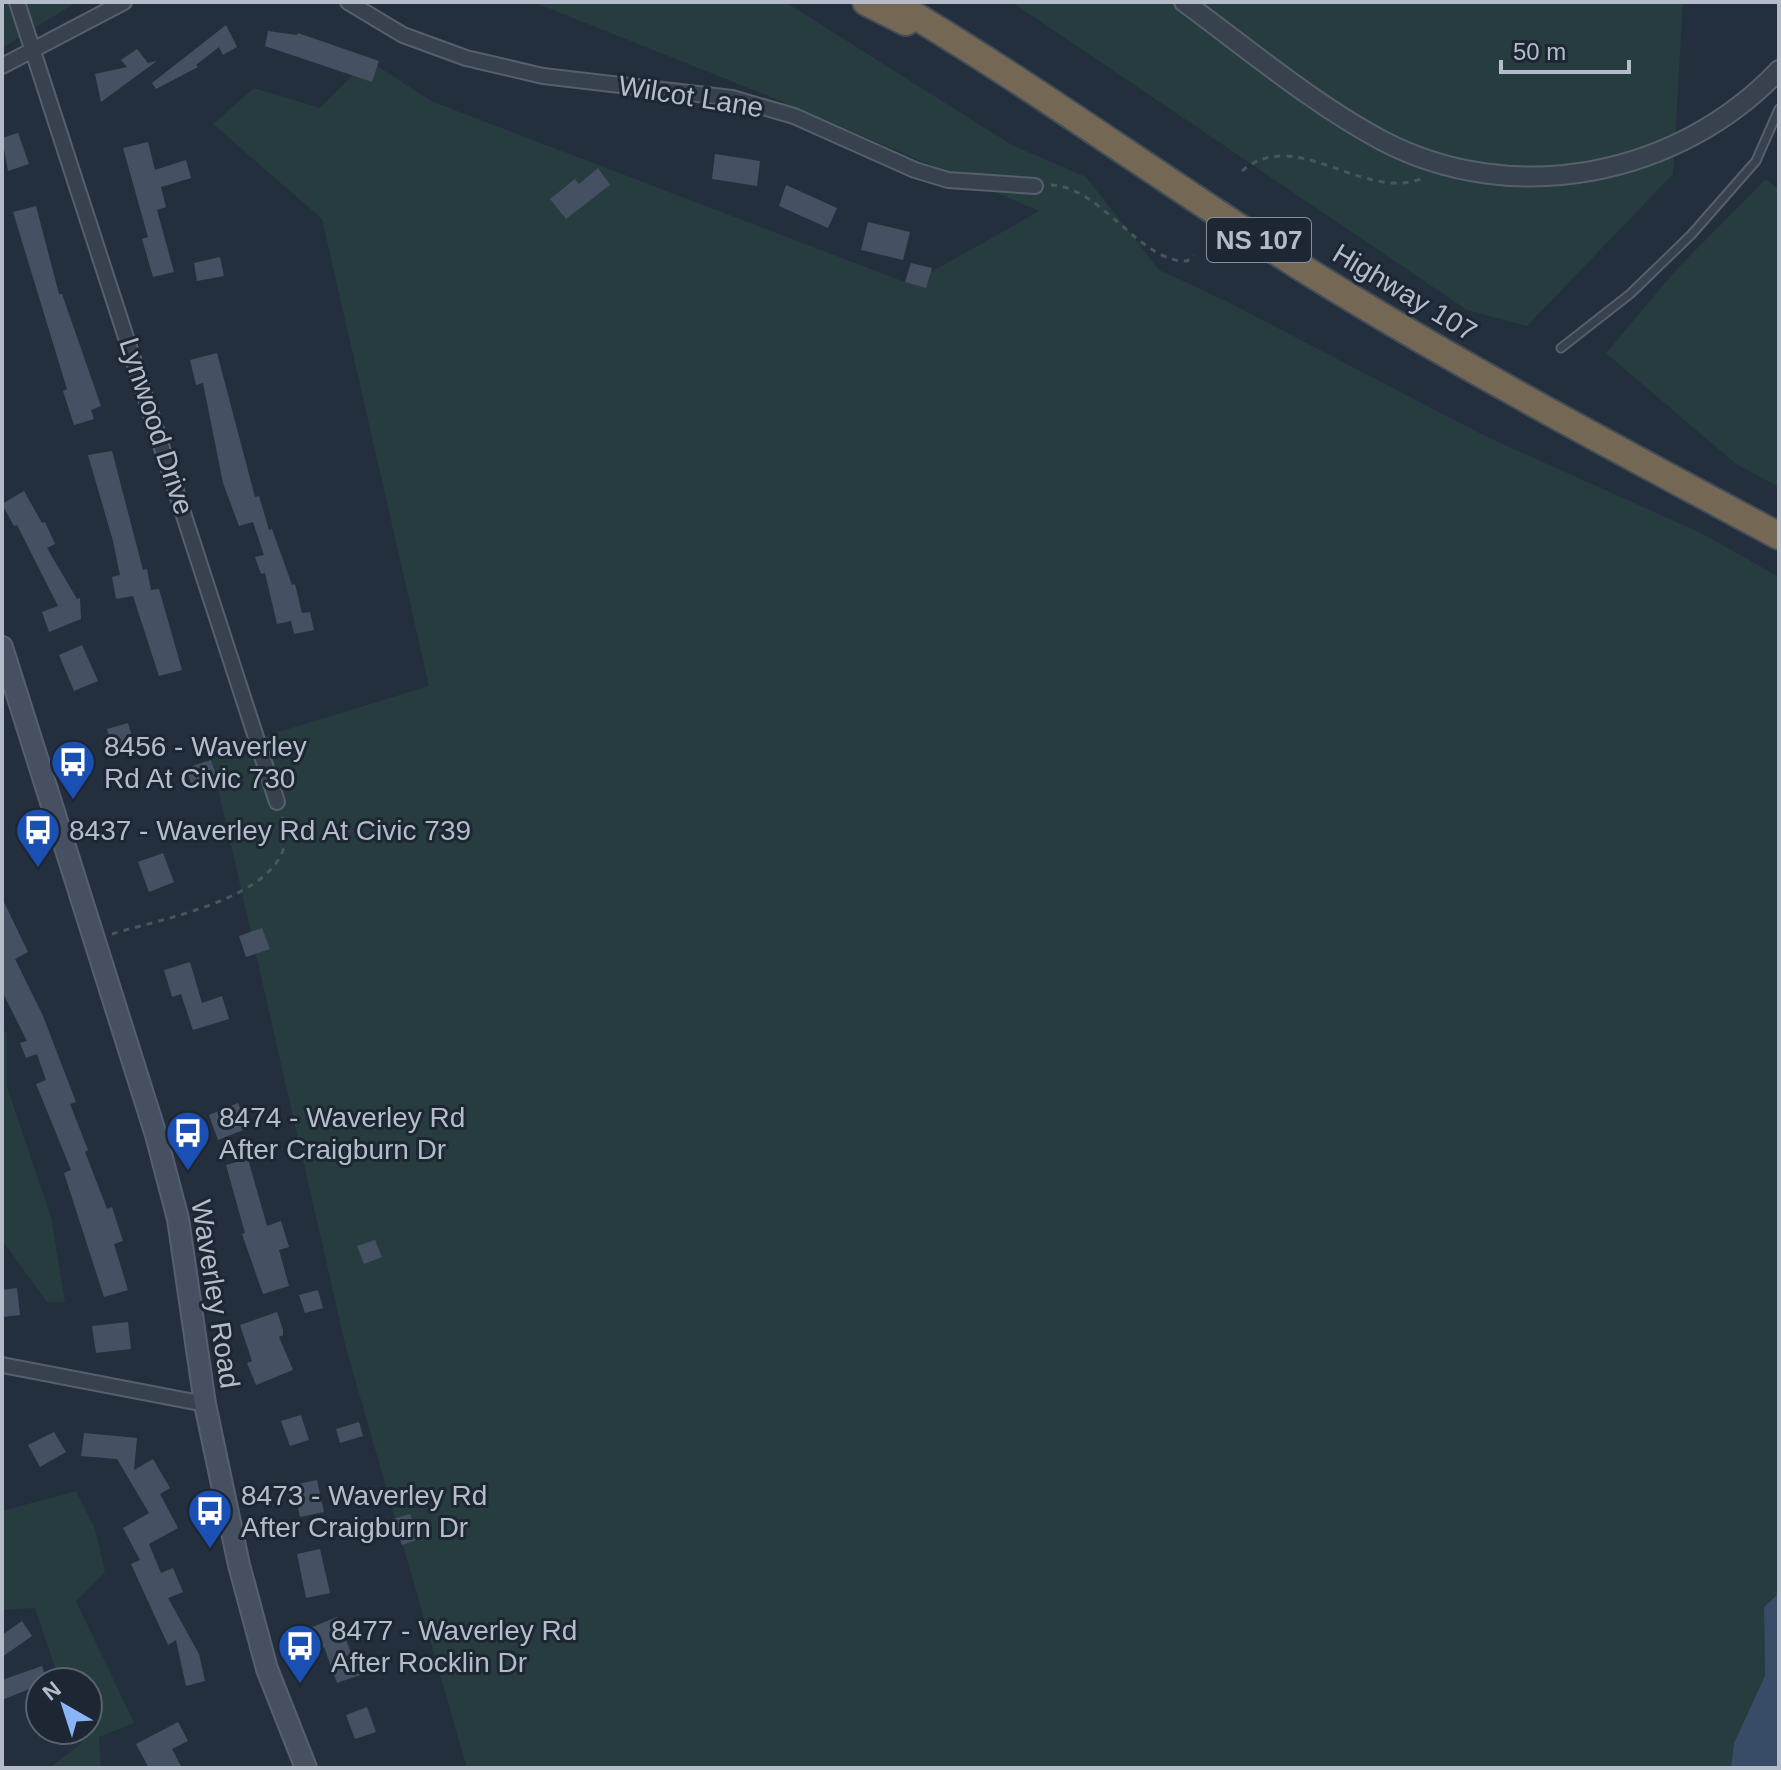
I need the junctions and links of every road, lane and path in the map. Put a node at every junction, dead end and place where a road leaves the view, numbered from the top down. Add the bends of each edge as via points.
1 (17, 2) edge
2 (124, 2) edge
3 (348, 2) edge
4 (866, 2) edge
5 (892, 2) edge
6 (917, 2) edge
7 (1184, 2) edge
8 (36, 51) junction
9 (2, 66) edge
10 (1779, 70) edge
11 (1013, 75) junction
12 (1779, 109) edge
13 (1242, 171) dead end
14 (1427, 178) dead end
15 (1035, 186) joint
16 (1194, 255) dead end
17 (1561, 348) dead end
18 (1779, 536) edge
19 (2, 647) edge
20 (277, 802) joint
21 (93, 941) junction
22 (2, 1365) edge
23 (205, 1404) junction
24 (306, 1768) edge

1 - 8 street, Lynwood Drive
2 - 8 street
3 - 15 street, Wilcot Lane via 403,35 466,58 543,76 732,98 794,116 948,180
4 - 11 highway
5 - 11 highway, Highway 107 / NS 107
6 - 11 highway
7 - 10 street via 1385,142 1434,161 1501,175 1562,176 1631,163 1702,131
8 - 9 street
8 - 20 street, Lynwood Drive
11 - 18 highway, Highway 107 / NS 107 via 1303,268 1512,393
12 - 17 lane via 1756,161 1691,235 1630,294
13 - 14 path via 1253,161 1282,155 1400,184
15 - 16 path via 1064,186 1176,262
19 - 21 main road, Waverley Road
20 - 21 path via 287,829 285,851 251,889
21 - 23 main road, Waverley Road via 178,1219
22 - 23 street
23 - 24 main road, Waverley Road via 267,1669

